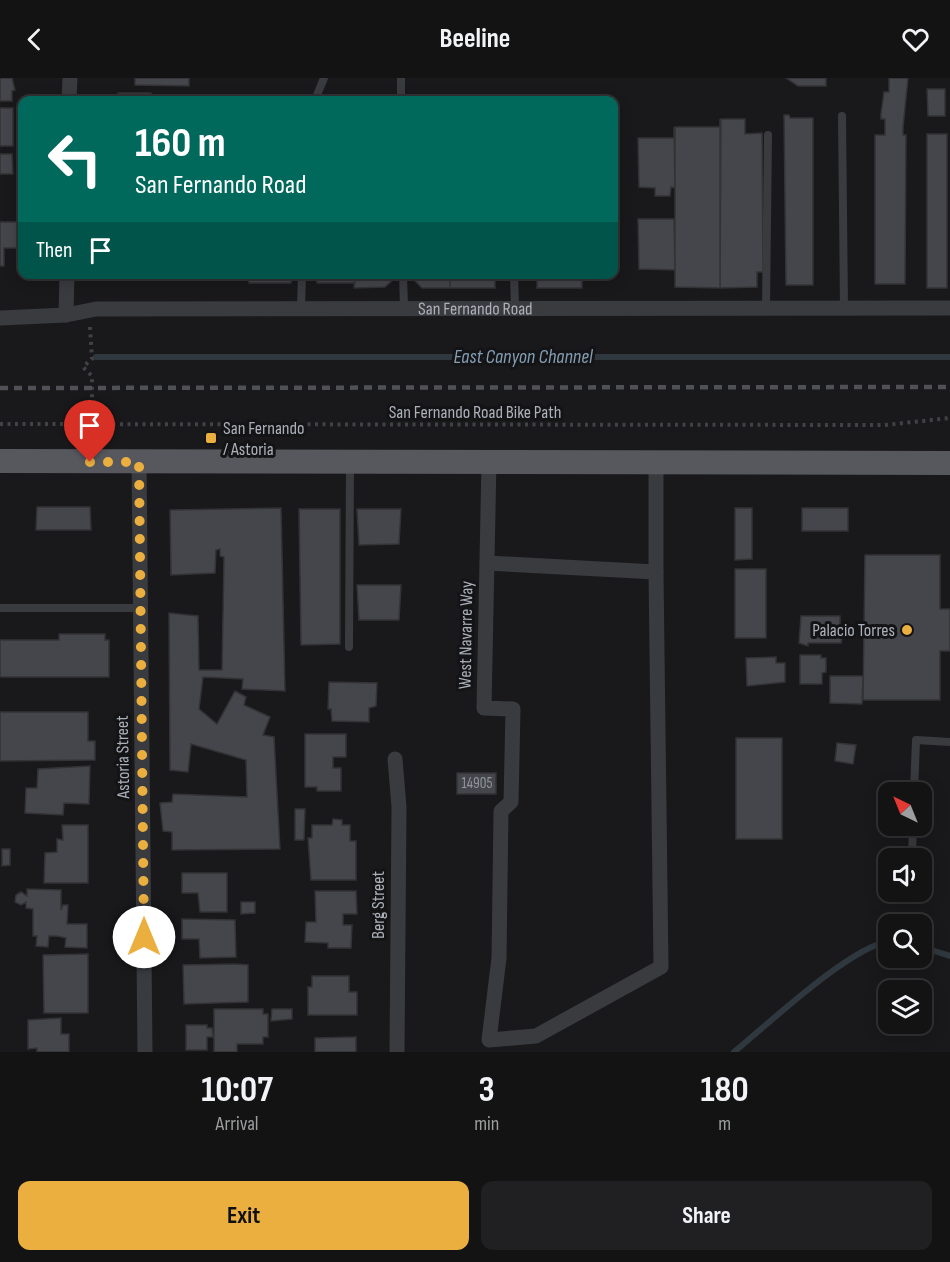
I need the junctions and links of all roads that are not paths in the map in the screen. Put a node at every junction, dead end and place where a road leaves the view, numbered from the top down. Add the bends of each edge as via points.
1 (70, 78) edge
2 (324, 78) edge
3 (401, 78) edge
4 (69, 96) edge
5 (317, 96) edge
6 (401, 96) edge
7 (842, 116) dead end
8 (768, 135) dead end
9 (67, 279) edge
10 (302, 279) edge
11 (403, 279) edge
12 (514, 279) edge
13 (404, 307) junction
14 (301, 308) junction
15 (515, 308) junction
16 (766, 308) junction
17 (844, 308) junction
18 (950, 308) edge
19 (66, 315) junction
20 (0, 318) edge
21 (0, 461) edge
22 (139, 462) junction
23 (350, 462) junction
24 (489, 462) junction
25 (656, 462) junction
26 (950, 463) edge
27 (487, 563) junction
28 (656, 572) junction
29 (0, 608) edge
30 (141, 608) junction
31 (350, 647) dead end
32 (950, 742) edge
33 (394, 759) dead end
34 (914, 782) edge
35 (145, 1052) edge
36 (397, 1052) edge

1 - 4 street
2 - 5 lane
3 - 6 lane
7 - 17 lane
8 - 16 lane
9 - 19 street
10 - 14 lane
11 - 13 lane
12 - 15 lane
13 - 14 street, San Fernando Road
13 - 15 street, San Fernando Road
14 - 19 street, San Fernando Road via 89,310
15 - 16 street, San Fernando Road
16 - 17 street, San Fernando Road
17 - 18 street, San Fernando Road
19 - 20 street, San Fernando Road
21 - 22 main road
22 - 23 main road
22 - 30 street, Astoria Street
23 - 24 main road
23 - 31 lane
24 - 25 main road
24 - 27 street, West Navarre Way
25 - 26 main road
25 - 28 street
27 - 28 street
27 - 28 street, West Navarre Way via 484,708 513,709 511,802 501,812 499,958 489,1040 536,1036 661,967
29 - 30 lane
30 - 35 street, Astoria Street
32 - 34 lane via 916,740
33 - 36 street, Berg Street via 399,807

